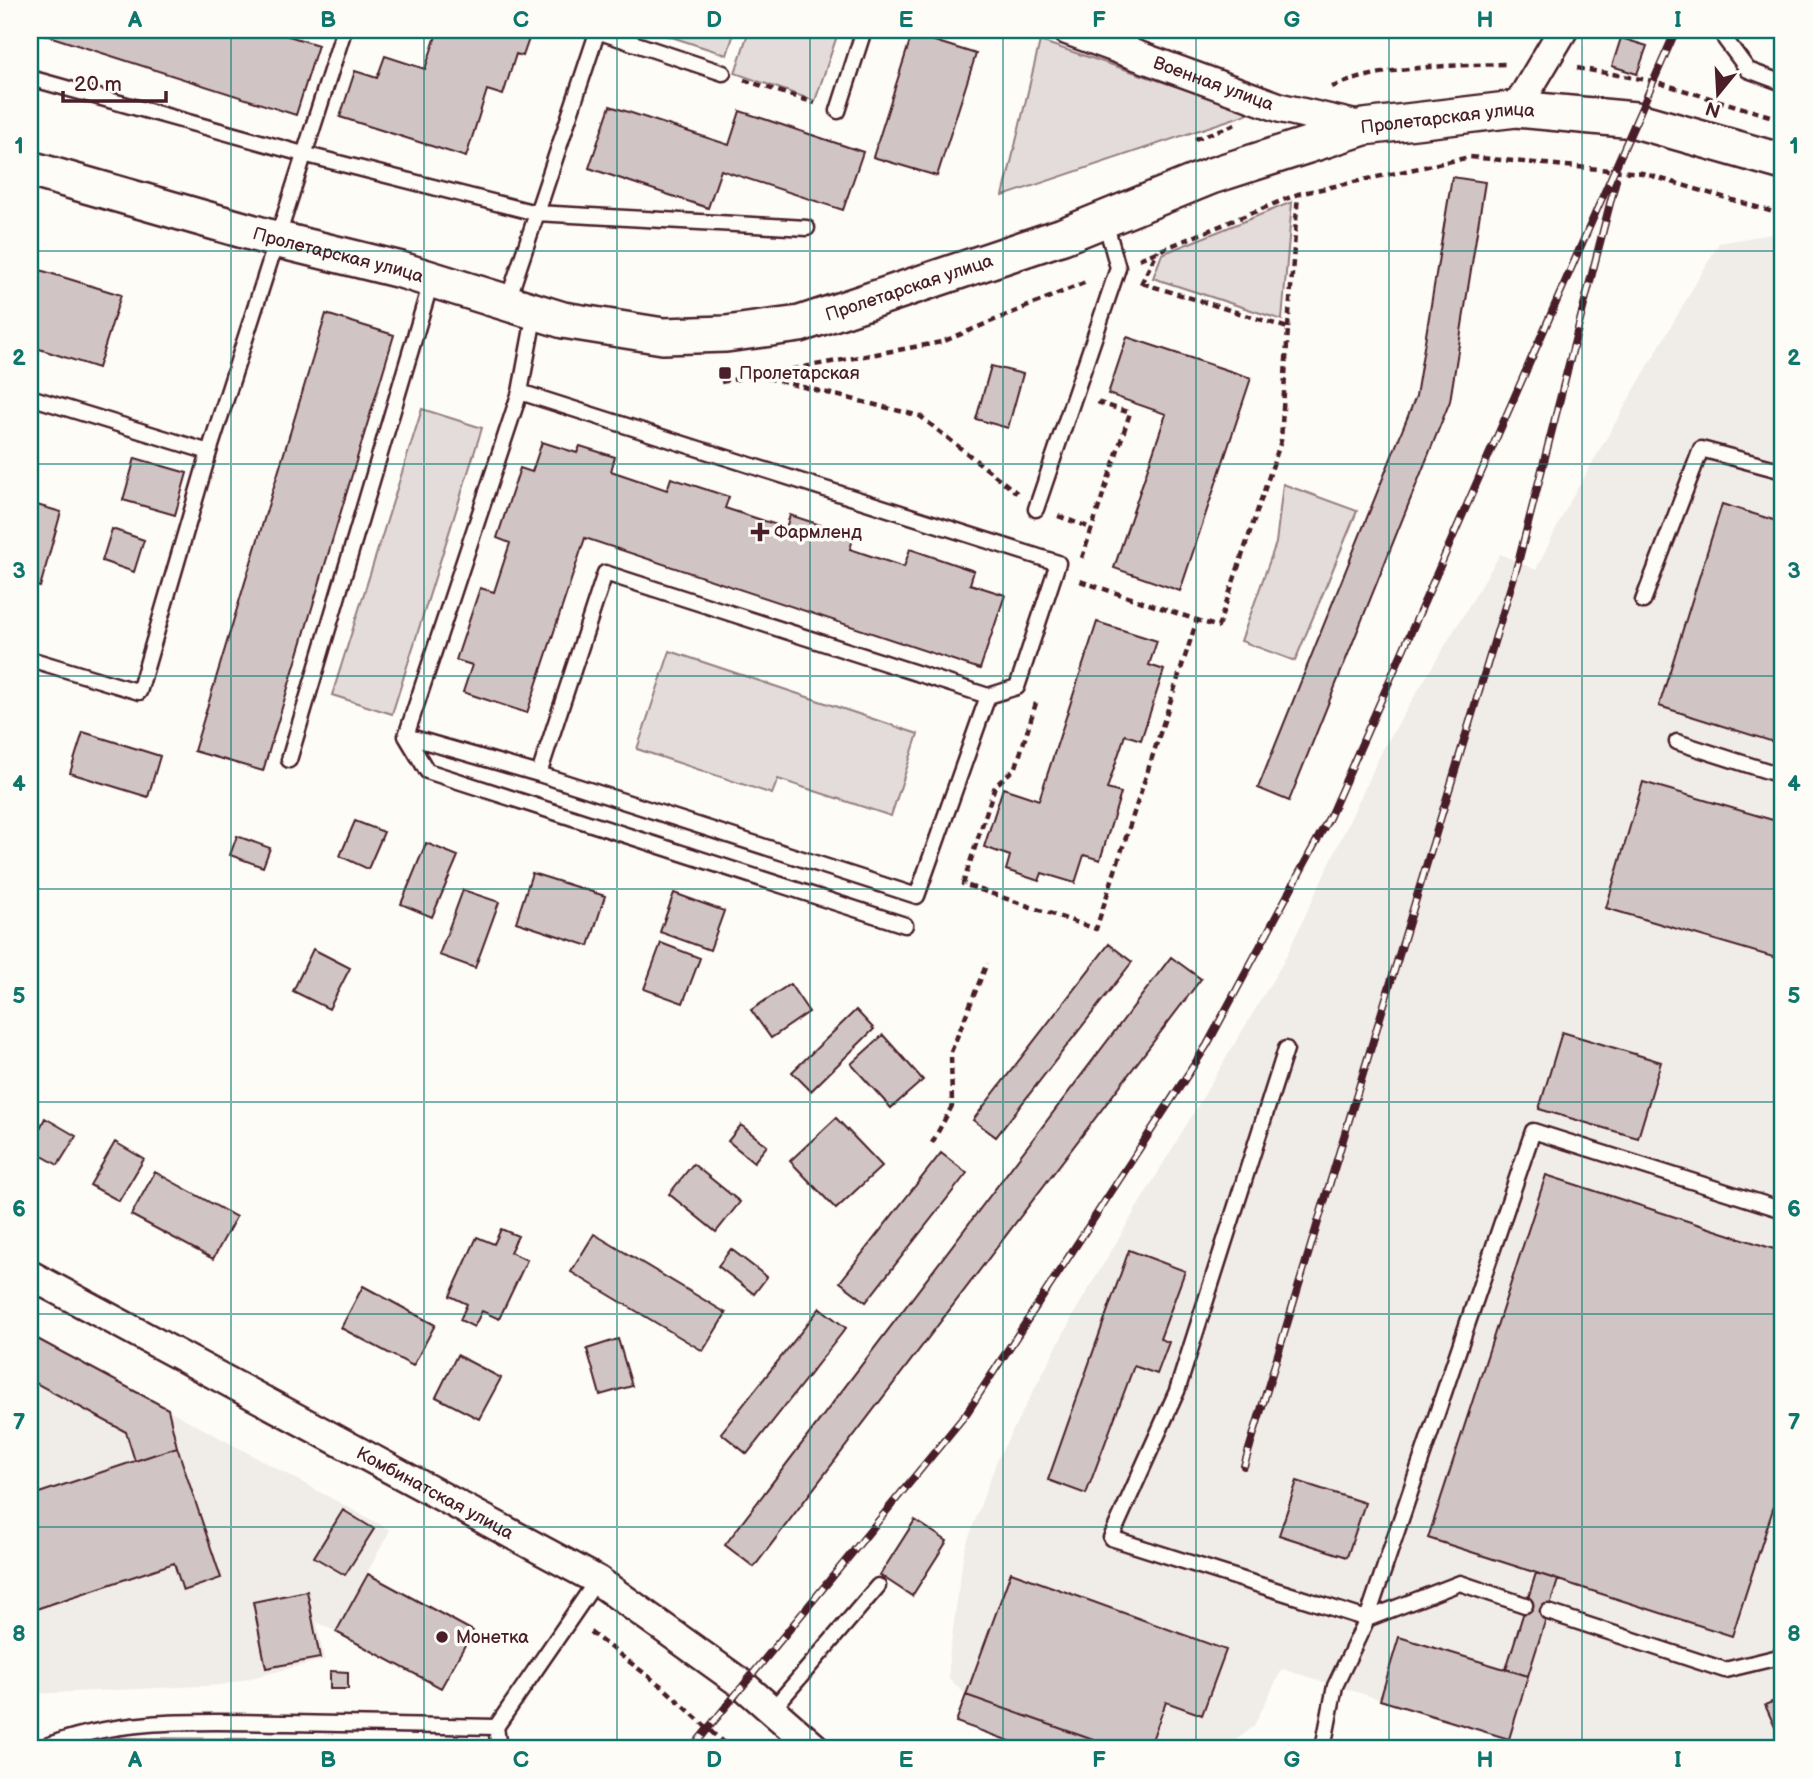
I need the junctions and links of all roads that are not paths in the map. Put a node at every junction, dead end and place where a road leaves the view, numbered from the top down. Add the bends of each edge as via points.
1 (344, 30) edge
2 (597, 30) edge
3 (864, 30) edge
4 (1067, 30) edge
5 (1563, 30) edge
6 (1729, 30) edge
7 (1130, 41) edge
8 (723, 73) road end
9 (30, 78) edge
10 (1783, 83) edge
11 (1516, 109) junction
12 (838, 111) road end
13 (1364, 127) junction
14 (303, 154) junction
15 (1783, 162) edge
16 (30, 169) edge
17 (536, 213) junction
18 (1104, 221) junction
19 (807, 228) dead end
20 (275, 239) junction
21 (432, 279) junction
22 (520, 308) junction
23 (520, 392) junction
24 (30, 397) edge
25 (209, 452) junction
26 (1783, 471) edge
27 (1036, 509) road end
28 (1643, 601) dead end
29 (30, 660) edge
30 (988, 696) junction
31 (406, 737) junction
32 (1677, 742) dead end
33 (289, 760) dead end
34 (539, 774) junction
35 (1783, 776) edge
36 (905, 925) dead end
37 (1286, 1049) dead end
38 (1783, 1210) edge
39 (30, 1275) edge
40 (597, 1580) junction
41 (878, 1586) dead end
42 (1525, 1605) dead end
43 (1548, 1612) dead end
44 (1367, 1619) junction
45 (1783, 1656) edge
46 (772, 1710) junction
47 (496, 1727) junction
48 (41, 1748) edge
49 (499, 1748) edge
50 (815, 1748) edge
51 (1323, 1748) edge

1 - 14 lane
2 - 8 lane
2 - 17 lane
3 - 12 lane
4 - 7 street, Военная улица
5 - 11 street
6 - 10 lane via 1725,39 1748,70
7 - 13 street, Военная улица via 1281,108
9 - 14 lane
11 - 13 street, Пролетарская улица
11 - 15 street, Пролетарская улица via 1635,120
13 - 18 street, Пролетарская улица via 1211,176
14 - 17 lane
14 - 20 lane
16 - 20 street, Пролетарская улица
17 - 19 lane
17 - 22 lane
18 - 22 street, Пролетарская улица via 800,324 663,337
18 - 27 lane via 1118,268
20 - 21 street, Пролетарская улица
20 - 25 lane
21 - 22 street, Пролетарская улица
21 - 33 lane
22 - 23 lane
23 - 30 lane via 1058,563 1017,687
23 - 31 lane
24 - 25 lane
25 - 29 lane via 139,692
26 - 28 lane via 1702,449
30 - 34 lane via 917,897
30 - 34 lane via 605,573
31 - 34 lane
31 - 36 lane via 427,771
32 - 35 lane
37 - 44 lane via 1177,1391 1111,1538
38 - 44 lane via 1533,1131
39 - 40 street, Комбинатская улица
40 - 46 street, Комбинатская улица
40 - 47 lane
41 - 46 lane
42 - 44 lane via 1460,1583
43 - 45 lane via 1726,1670
44 - 51 lane via 1335,1686
46 - 50 street, Комбинатская улица
47 - 48 lane via 122,1725
47 - 49 lane

